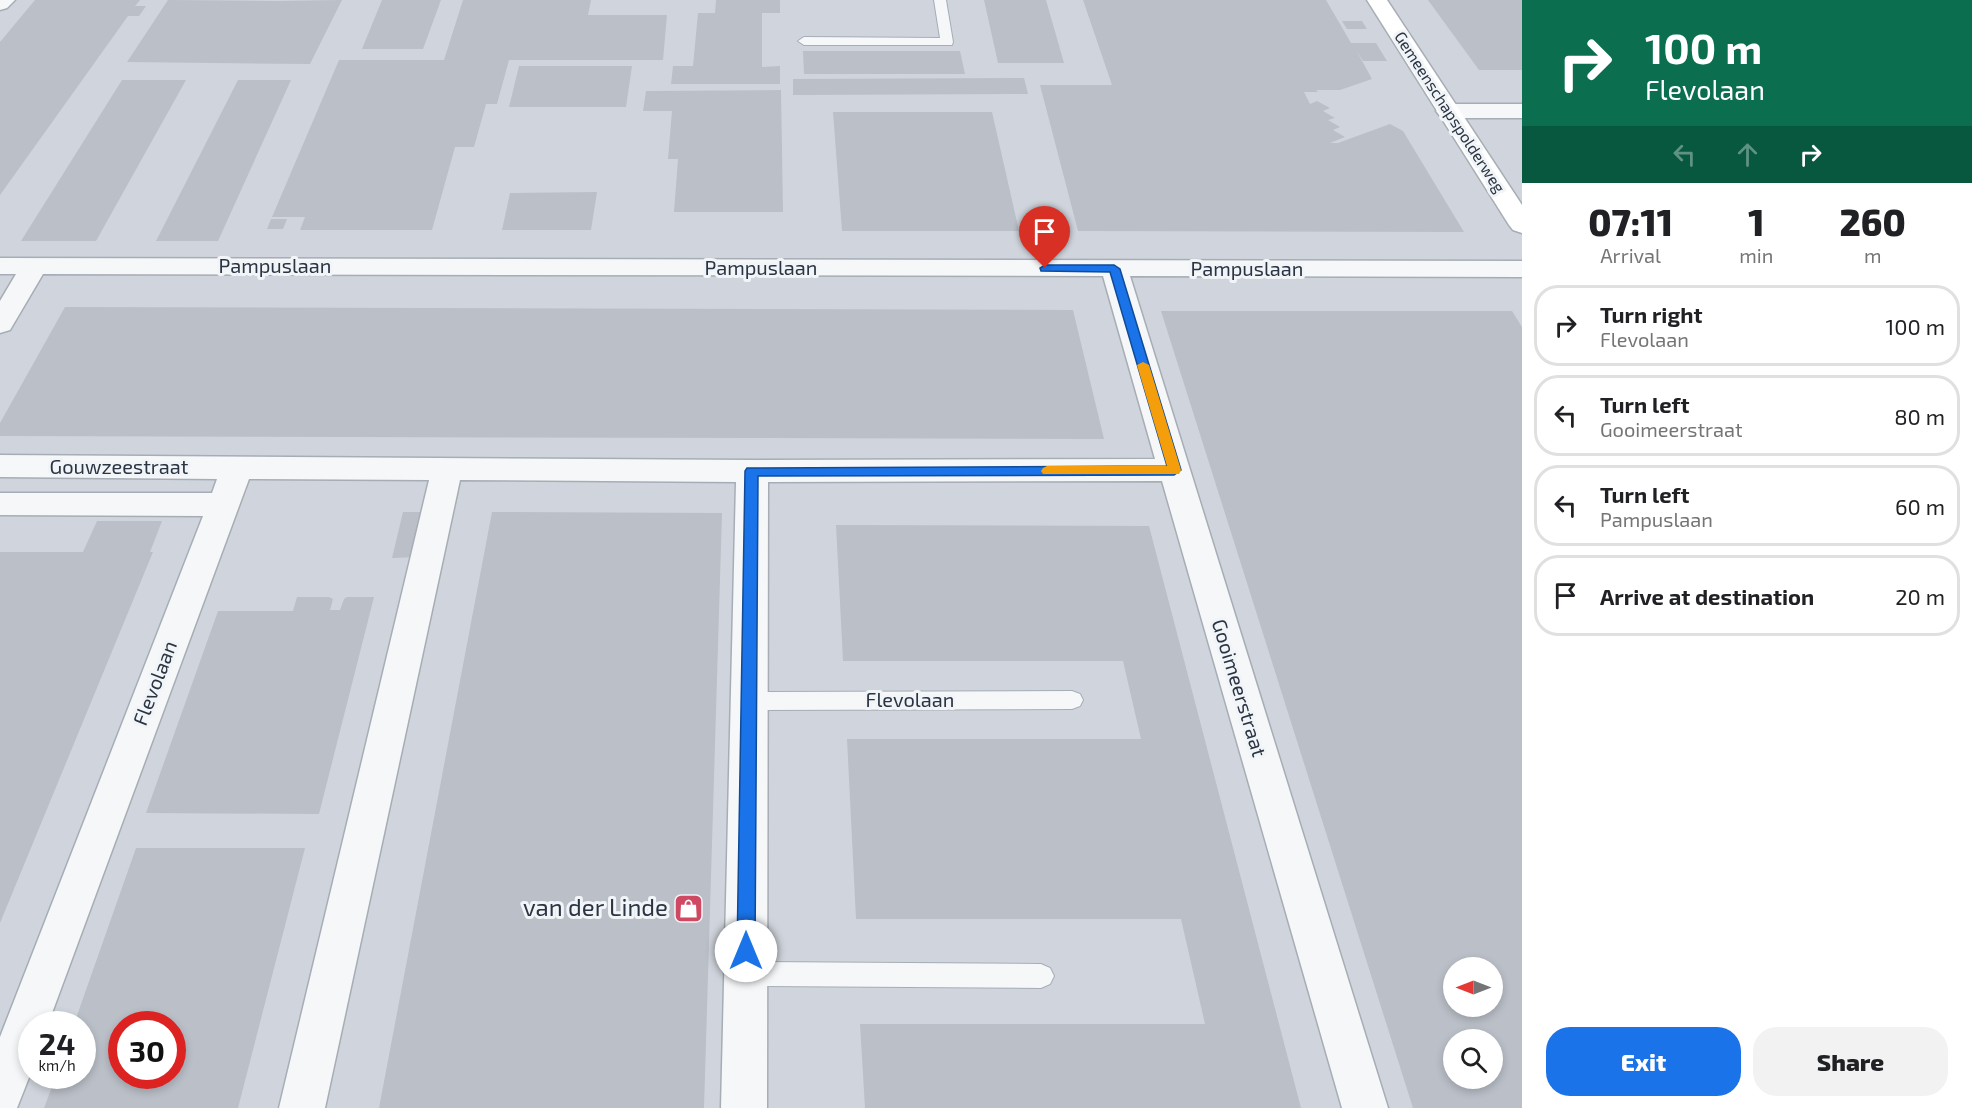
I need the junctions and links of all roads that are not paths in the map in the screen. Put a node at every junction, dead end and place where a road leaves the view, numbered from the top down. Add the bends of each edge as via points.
1 (5, 0) edge
2 (940, 0) edge
3 (1377, 0) edge
4 (0, 4) edge
5 (804, 41) dead end
6 (1448, 111) junction
7 (1522, 111) edge
8 (1522, 225) edge
9 (0, 266) edge
10 (34, 266) junction
11 (1114, 269) junction
12 (1522, 270) edge
13 (0, 324) edge
14 (0, 466) edge
15 (237, 468) junction
16 (447, 470) junction
17 (1174, 470) junction
18 (752, 471) junction
19 (0, 504) edge
20 (223, 505) junction
21 (1072, 700) dead end
22 (749, 701) junction
23 (746, 974) junction
24 (1041, 976) dead end
25 (0, 1095) edge
26 (302, 1108) edge
27 (744, 1108) edge
28 (1365, 1108) edge

1 - 4 street
2 - 5 lane via 947,42
3 - 6 street, Gemeenschapspolderweg
6 - 7 street
6 - 8 street, Gemeenschapspolderweg
9 - 10 street, Pampuslaan
10 - 11 street, Pampuslaan
10 - 13 street
11 - 12 street, Pampuslaan
11 - 17 street, Gooimeerstraat
14 - 15 street, Gouwzeestraat
15 - 16 street
15 - 20 street, Flevolaan
16 - 18 street
16 - 26 street
17 - 18 street
17 - 28 street, Gooimeerstraat
18 - 22 street
19 - 20 street, Gouwzeestraat
20 - 25 street, Flevolaan
21 - 22 lane, Flevolaan
22 - 23 street
23 - 24 lane
23 - 27 street

